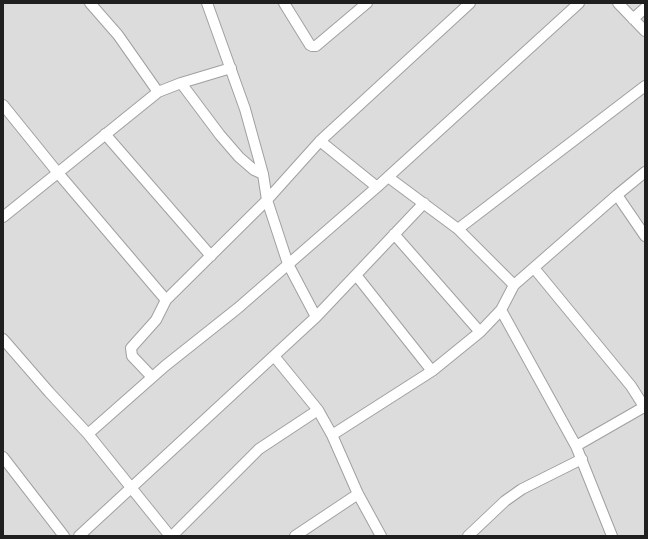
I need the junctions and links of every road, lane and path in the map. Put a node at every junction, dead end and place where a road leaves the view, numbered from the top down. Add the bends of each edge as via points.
1 (90, 3) edge
2 (207, 3) edge
3 (284, 3) edge
4 (367, 3) edge
5 (470, 3) edge
6 (579, 3) edge
7 (618, 3) edge
8 (645, 8) edge
9 (633, 19) junction
10 (645, 31) edge
11 (231, 68) junction
12 (181, 83) junction
13 (645, 86) edge
14 (158, 92) junction
15 (4, 110) edge
16 (105, 134) junction
17 (320, 141) junction
18 (645, 172) edge
19 (58, 173) junction
20 (263, 174) junction
21 (388, 177) junction
22 (377, 187) junction
23 (617, 195) junction
24 (267, 200) junction
25 (424, 204) junction
26 (3, 217) edge
27 (458, 229) junction
28 (394, 234) junction
29 (645, 236) edge
30 (211, 256) junction
31 (288, 264) junction
32 (534, 268) junction
33 (356, 275) junction
34 (514, 285) junction
35 (166, 300) junction
36 (501, 310) junction
37 (316, 317) junction
38 (480, 332) junction
39 (3, 339) edge
40 (274, 356) junction
41 (432, 371) junction
42 (152, 377) junction
43 (645, 407) edge
44 (318, 410) junction
45 (88, 434) junction
46 (332, 435) junction
47 (576, 446) junction
48 (3, 457) edge
49 (582, 459) junction
50 (132, 488) junction
51 (358, 494) junction
52 (64, 536) edge
53 (79, 536) edge
54 (171, 536) edge
55 (295, 536) edge
56 (381, 536) edge
57 (468, 536) edge
58 (612, 536) edge

1 - 14 street via 118,35
2 - 11 street
3 - 4 street via 312,46 316,46
5 - 17 street
6 - 21 street
7 - 9 street
8 - 9 street
9 - 10 street
11 - 12 street
11 - 20 street
12 - 14 street
12 - 20 street via 239,157
13 - 27 street
14 - 16 street
15 - 19 street
16 - 19 street
16 - 30 street
17 - 22 street
17 - 24 street
18 - 23 street
19 - 26 street
19 - 35 street
20 - 24 street
21 - 22 street
21 - 25 street
22 - 31 street
23 - 29 street
23 - 32 street
24 - 30 street
24 - 31 street
25 - 27 street
25 - 28 street
27 - 34 street
28 - 33 street
28 - 38 street
30 - 35 street
31 - 37 street
31 - 42 street
32 - 34 street
32 - 43 street via 631,386
33 - 37 street
33 - 41 street
34 - 36 street
35 - 42 street via 156,320 131,348 132,356
36 - 38 street
36 - 47 street
37 - 40 street
38 - 41 street
39 - 45 street
40 - 44 street
40 - 50 street
41 - 46 street
42 - 45 street
43 - 47 street
44 - 46 street
44 - 54 street via 259,449
45 - 50 street
46 - 51 street
47 - 49 street
48 - 52 street
49 - 57 street via 522,489 505,501
49 - 58 street
50 - 53 street
50 - 54 street
51 - 55 street
51 - 56 street

